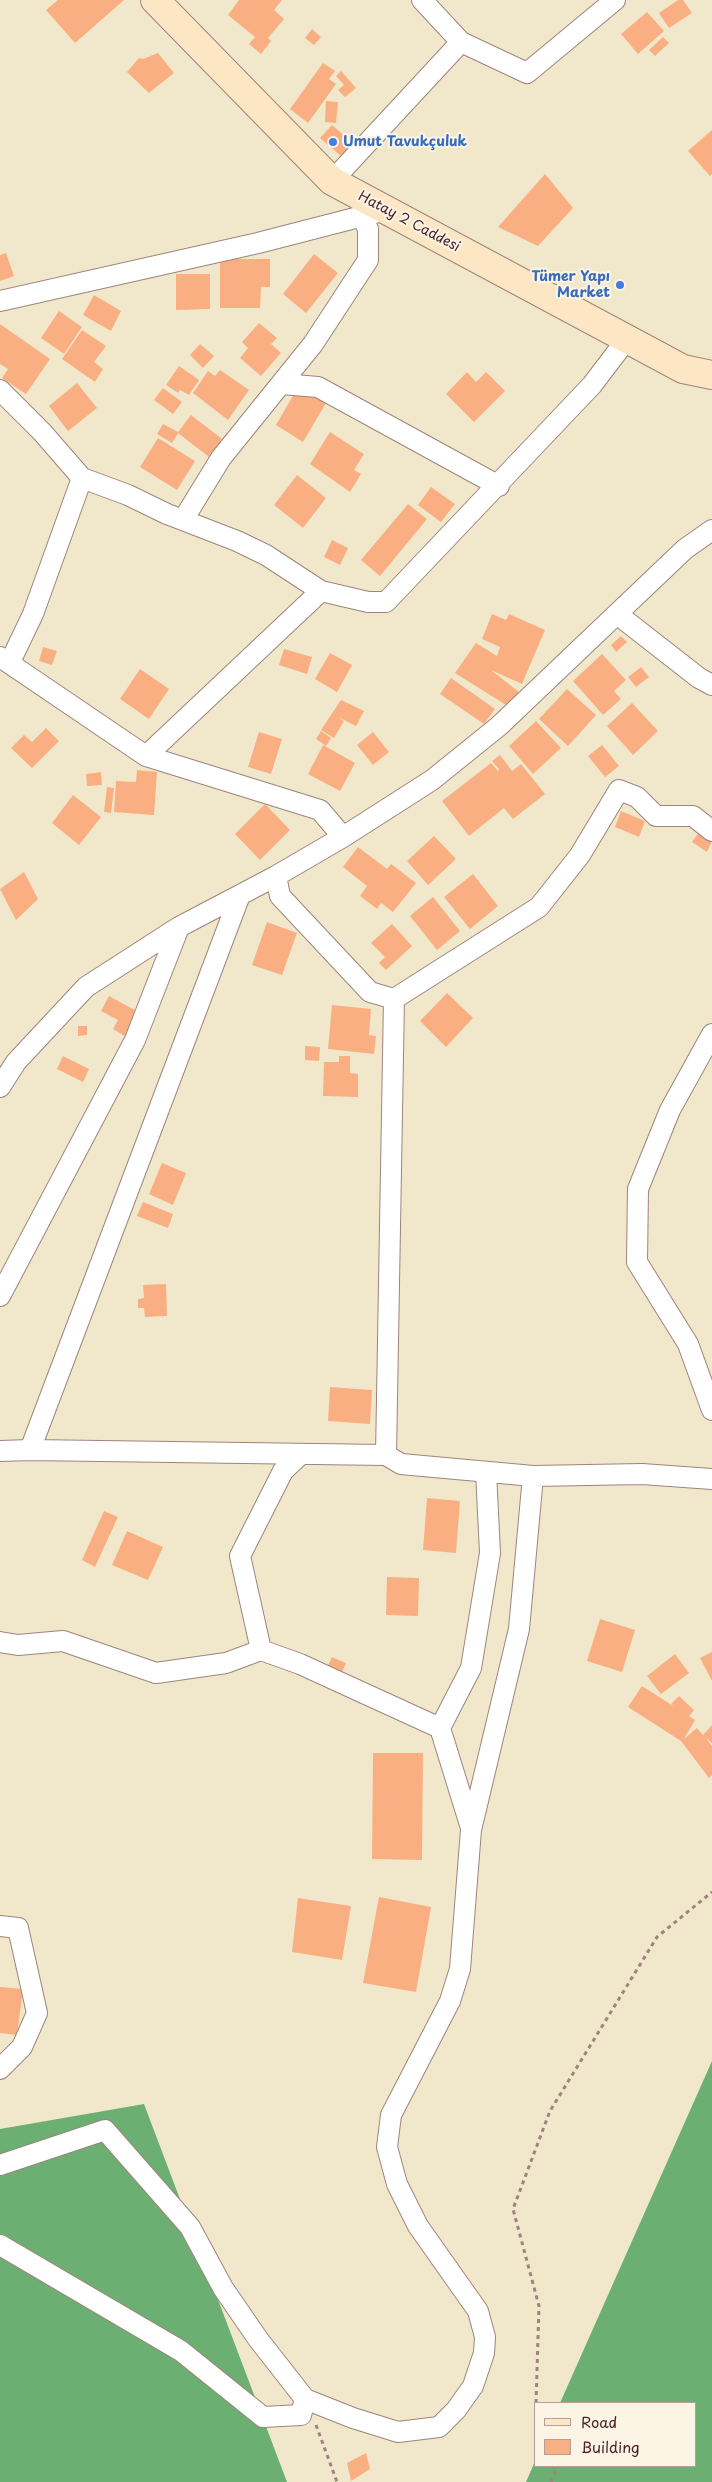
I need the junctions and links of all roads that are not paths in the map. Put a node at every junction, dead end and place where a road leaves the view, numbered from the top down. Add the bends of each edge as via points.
1 (155, 0) edge
2 (422, 0) edge
3 (615, 0) edge
4 (461, 42) junction
5 (332, 181) junction
6 (374, 213) junction
7 (0, 301) edge
8 (627, 339) junction
9 (712, 375) edge
10 (282, 384) junction
11 (0, 390) edge
12 (82, 478) junction
13 (499, 486) junction
14 (183, 520) junction
15 (712, 530) edge
16 (321, 591) junction
17 (617, 614) junction
18 (5, 659) edge
19 (712, 685) edge
20 (146, 756) junction
21 (712, 832) edge
22 (343, 837) junction
23 (276, 876) junction
24 (240, 895) junction
25 (179, 927) junction
26 (394, 999) junction
27 (712, 1034) edge
28 (0, 1078) edge
29 (0, 1087) edge
30 (0, 1296) edge
31 (712, 1410) edge
32 (30, 1450) junction
33 (0, 1451) edge
34 (300, 1455) junction
35 (386, 1455) junction
36 (486, 1472) junction
37 (533, 1476) junction
38 (712, 1479) edge
39 (0, 1642) edge
40 (261, 1650) junction
41 (440, 1728) junction
42 (471, 1830) junction
43 (0, 1926) edge
44 (0, 2069) edge
45 (0, 2165) edge
46 (0, 2245) edge
47 (305, 2399) junction

1 - 5 street, Hatay 2 Caddesi
2 - 4 street
3 - 4 street via 527,73
4 - 5 street
5 - 6 street, Hatay 2 Caddesi
6 - 7 street via 258,243
6 - 8 street, Hatay 2 Caddesi
6 - 10 street via 368,229 368,260
8 - 9 street, Hatay 2 Caddesi via 683,369
8 - 13 street via 592,385
10 - 13 street via 318,387
10 - 14 street via 221,458
11 - 12 street
12 - 14 street
12 - 18 street via 32,614
13 - 16 street via 386,602 368,602
14 - 16 street via 266,555
15 - 17 street via 685,549
16 - 20 street
17 - 19 street
17 - 22 street via 499,726 432,780
18 - 20 street
20 - 22 street via 320,810
21 - 26 street via 693,816 656,816 637,797 619,790 580,855 539,907
22 - 23 street
23 - 24 street
23 - 26 street via 280,896 370,992
24 - 25 street
24 - 32 street
25 - 28 street via 73,991
25 - 29 street via 86,987 16,1062
25 - 30 street via 135,1040
26 - 35 street
27 - 31 street via 670,1110 638,1189 637,1262 688,1344
32 - 33 street
32 - 34 street
34 - 35 street
34 - 40 street via 283,1471 240,1556
35 - 36 street via 401,1464
36 - 37 street
36 - 41 street via 490,1553 471,1668
37 - 38 street via 642,1474
37 - 42 street via 519,1629
39 - 40 street via 18,1645 63,1641 156,1673 226,1663
40 - 41 street via 300,1664
41 - 42 street
42 - 47 street via 460,1969 450,2001 391,2115 387,2147 397,2184 418,2226 478,2311 486,2337 484,2353 473,2386 439,2427 398,2432
43 - 44 street via 18,1928 37,2013 22,2046
45 - 47 street via 105,2130 190,2227 223,2288
46 - 47 street via 181,2351 263,2417 301,2415

